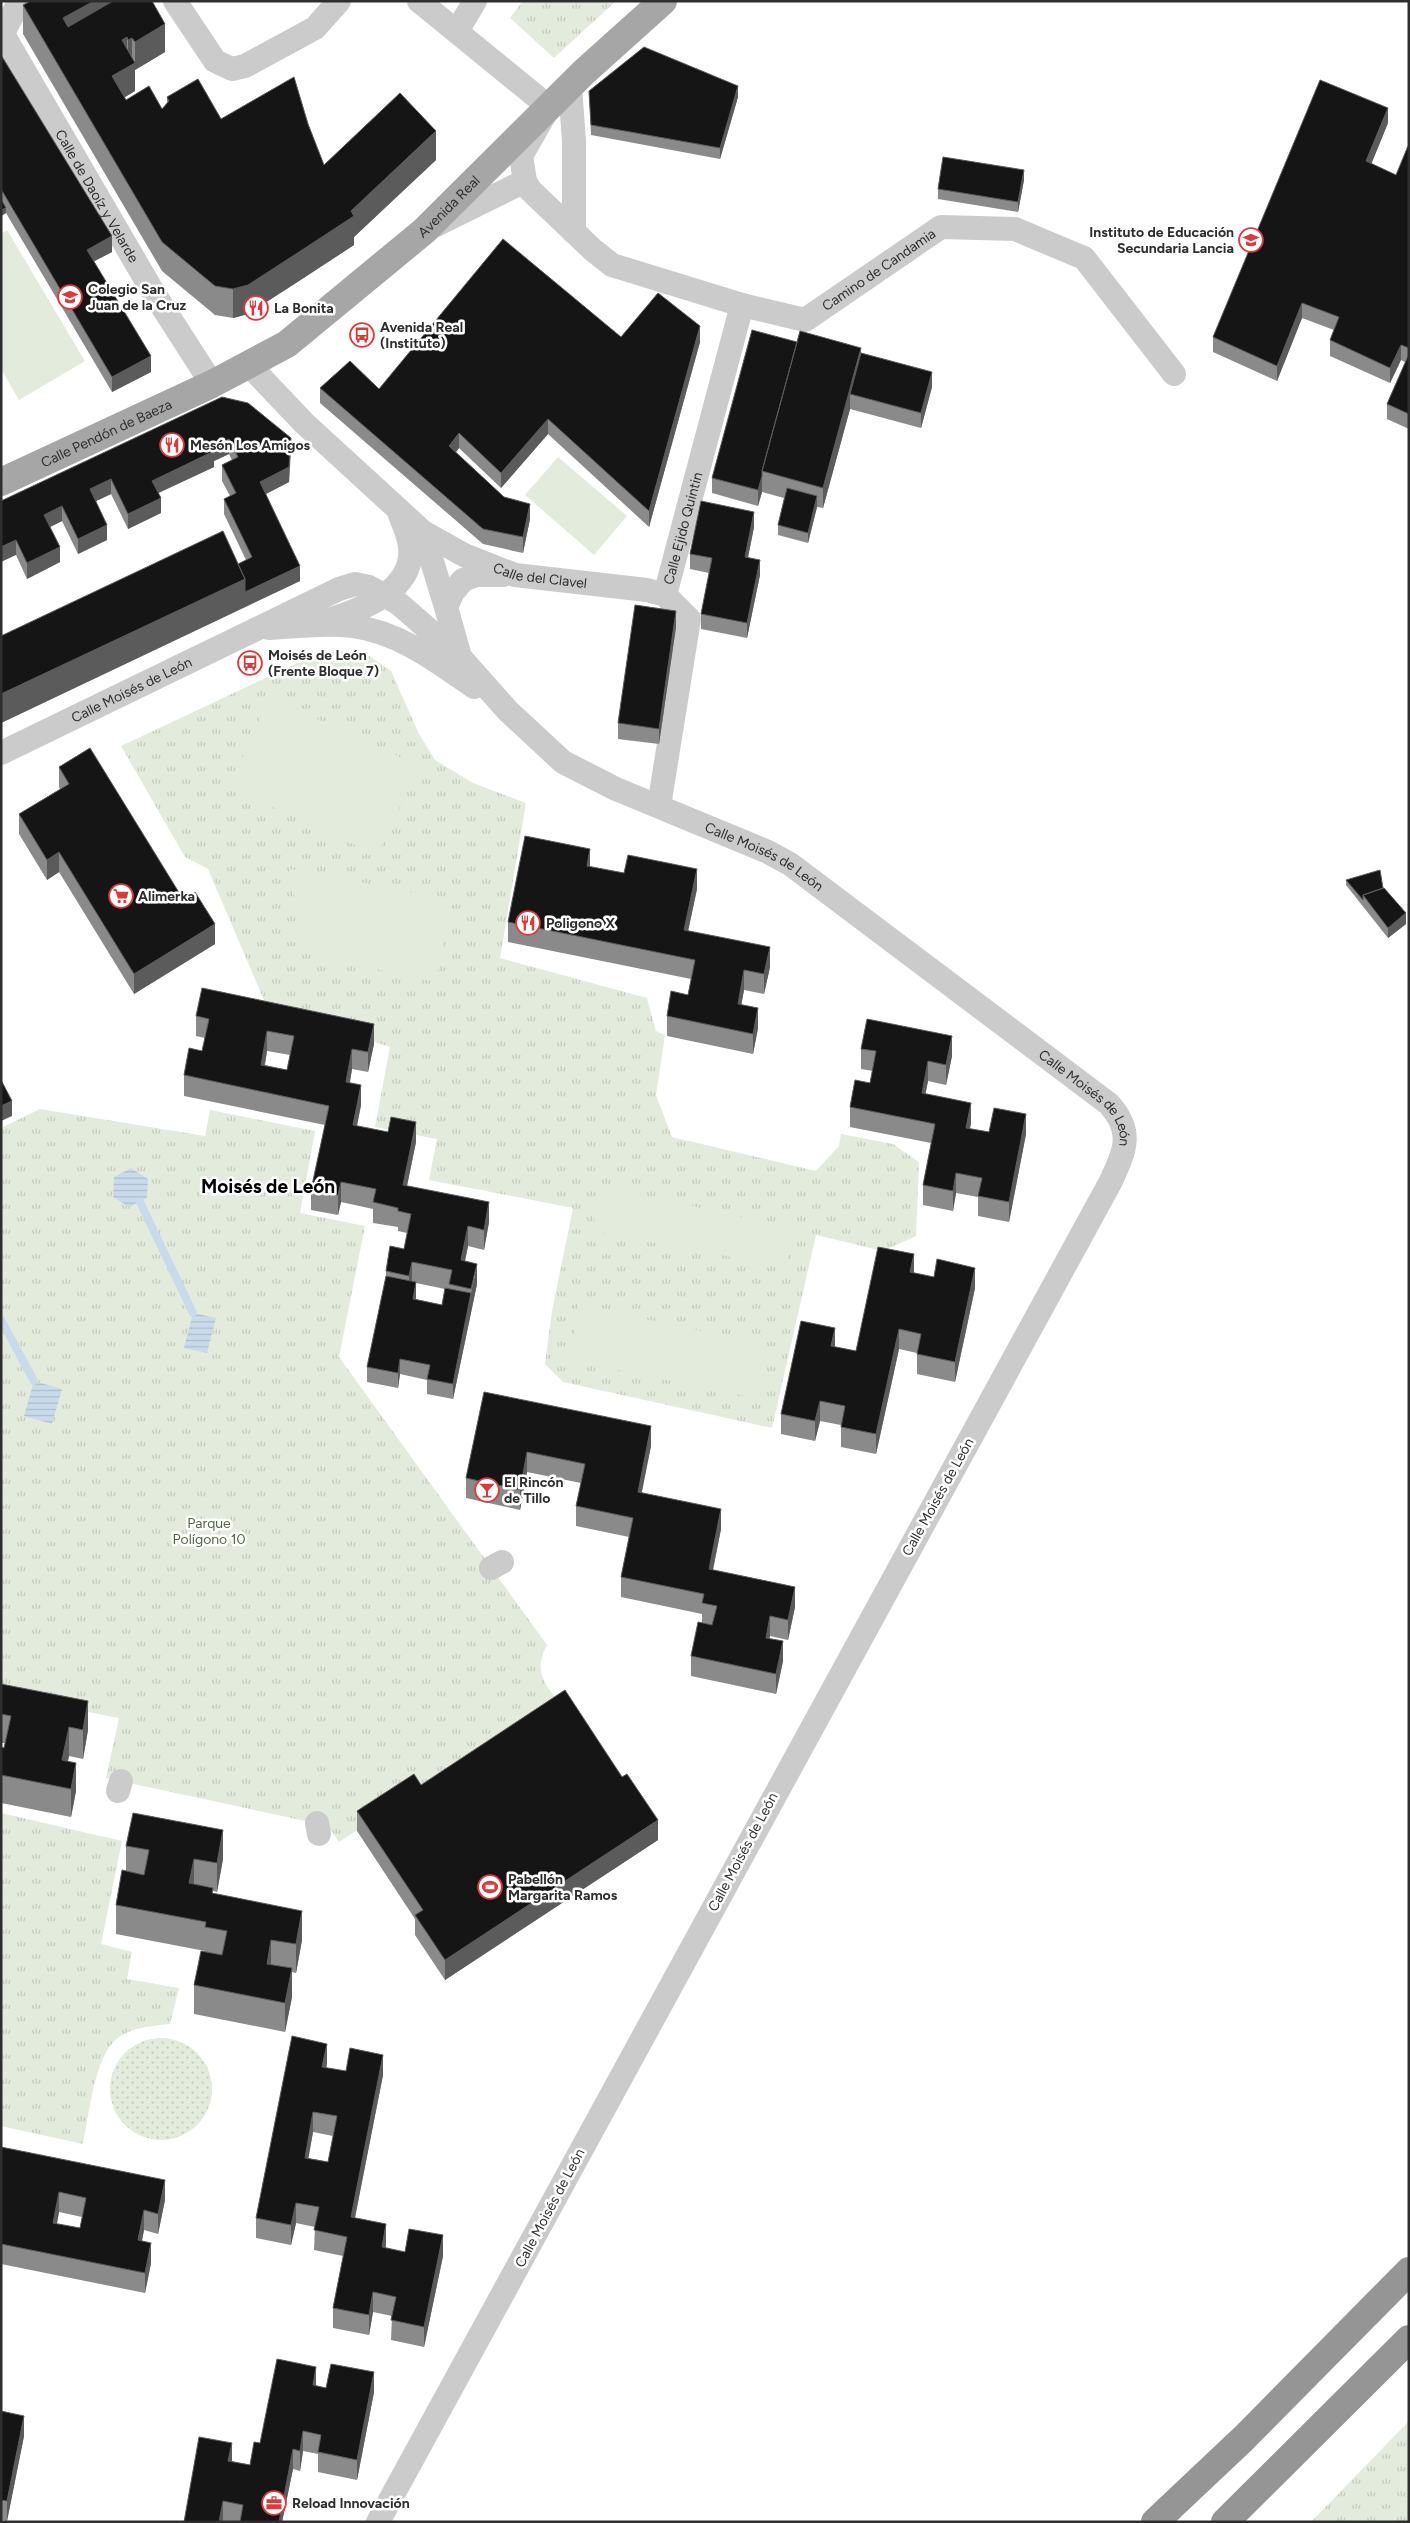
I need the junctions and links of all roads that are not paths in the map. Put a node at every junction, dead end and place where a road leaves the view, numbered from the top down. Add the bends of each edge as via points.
1 (29, 1) edge
2 (174, 1) edge
3 (338, 1) edge
4 (419, 1) edge
5 (475, 1) edge
6 (663, 1) edge
7 (457, 31) junction
8 (2, 34) edge
9 (570, 87) junction
10 (549, 107) junction
11 (525, 181) junction
12 (424, 231) junction
13 (574, 232) junction
14 (742, 305) junction
15 (249, 365) junction
16 (1174, 374) dead end
17 (212, 384) junction
18 (1, 482) edge
19 (398, 508) junction
20 (423, 532) junction
21 (515, 575) junction
22 (386, 595) junction
23 (665, 595) junction
24 (446, 607) junction
25 (310, 626) junction
26 (262, 629) junction
27 (460, 657) junction
28 (508, 711) junction
29 (1, 752) edge
30 (659, 806) junction
31 (1409, 2271) edge
32 (1409, 2338) edge
33 (378, 2522) edge
34 (1155, 2522) edge
35 (1225, 2522) edge

1 - 8 street via 16,8
2 - 3 street via 215,61 232,69 245,66 314,28
4 - 7 street
5 - 7 street
6 - 9 main road, Avenida Real
7 - 10 street
8 - 17 street, Calle de Daoíz y Velarde via 153,292
9 - 10 main road, Avenida Real
9 - 13 street via 574,141
10 - 11 street, Camino de Candamia via 520,156
10 - 12 main road, Avenida Real
11 - 12 street
11 - 13 street, Camino de Candamia via 530,190
12 - 15 main road, Avenida Real via 287,344
13 - 14 street, Camino de Candamia via 612,265
14 - 16 street, Camino de Candamia via 805,320 941,227 1015,229 1084,258
14 - 23 street, Calle Ejido Quintin
15 - 17 main road, Avenida Real
15 - 19 street via 304,422
17 - 18 main road, Calle Pendón de Baeza
19 - 20 street
19 - 22 street, Calle Moisés de León via 410,542 410,558 404,574
20 - 21 street, Calle del Clavel via 464,555
20 - 24 street, Calle Moisés de León
21 - 23 street, Calle del Clavel via 647,590
21 - 24 street via 476,575 462,580
22 - 25 street, Calle Moisés de León via 345,615
22 - 26 street, Calle Moisés de León via 355,584 305,605
22 - 27 street, Calle Moisés de León
23 - 30 street, Calle Ejido Quintin via 689,619
24 - 27 street, Calle Moisés de León
25 - 26 street, Calle Moisés de León
25 - 28 street, Calle Moisés de León via 353,626 405,642 431,656
26 - 29 street, Calle Moisés de León
27 - 28 street, Calle Moisés de León
28 - 30 street, Calle Moisés de León via 562,762
30 - 33 street, Calle Moisés de León via 790,864 1109,1104 1119,1115 1126,1141 1111,1181
31 - 34 highway via 1244,2438
32 - 35 highway

